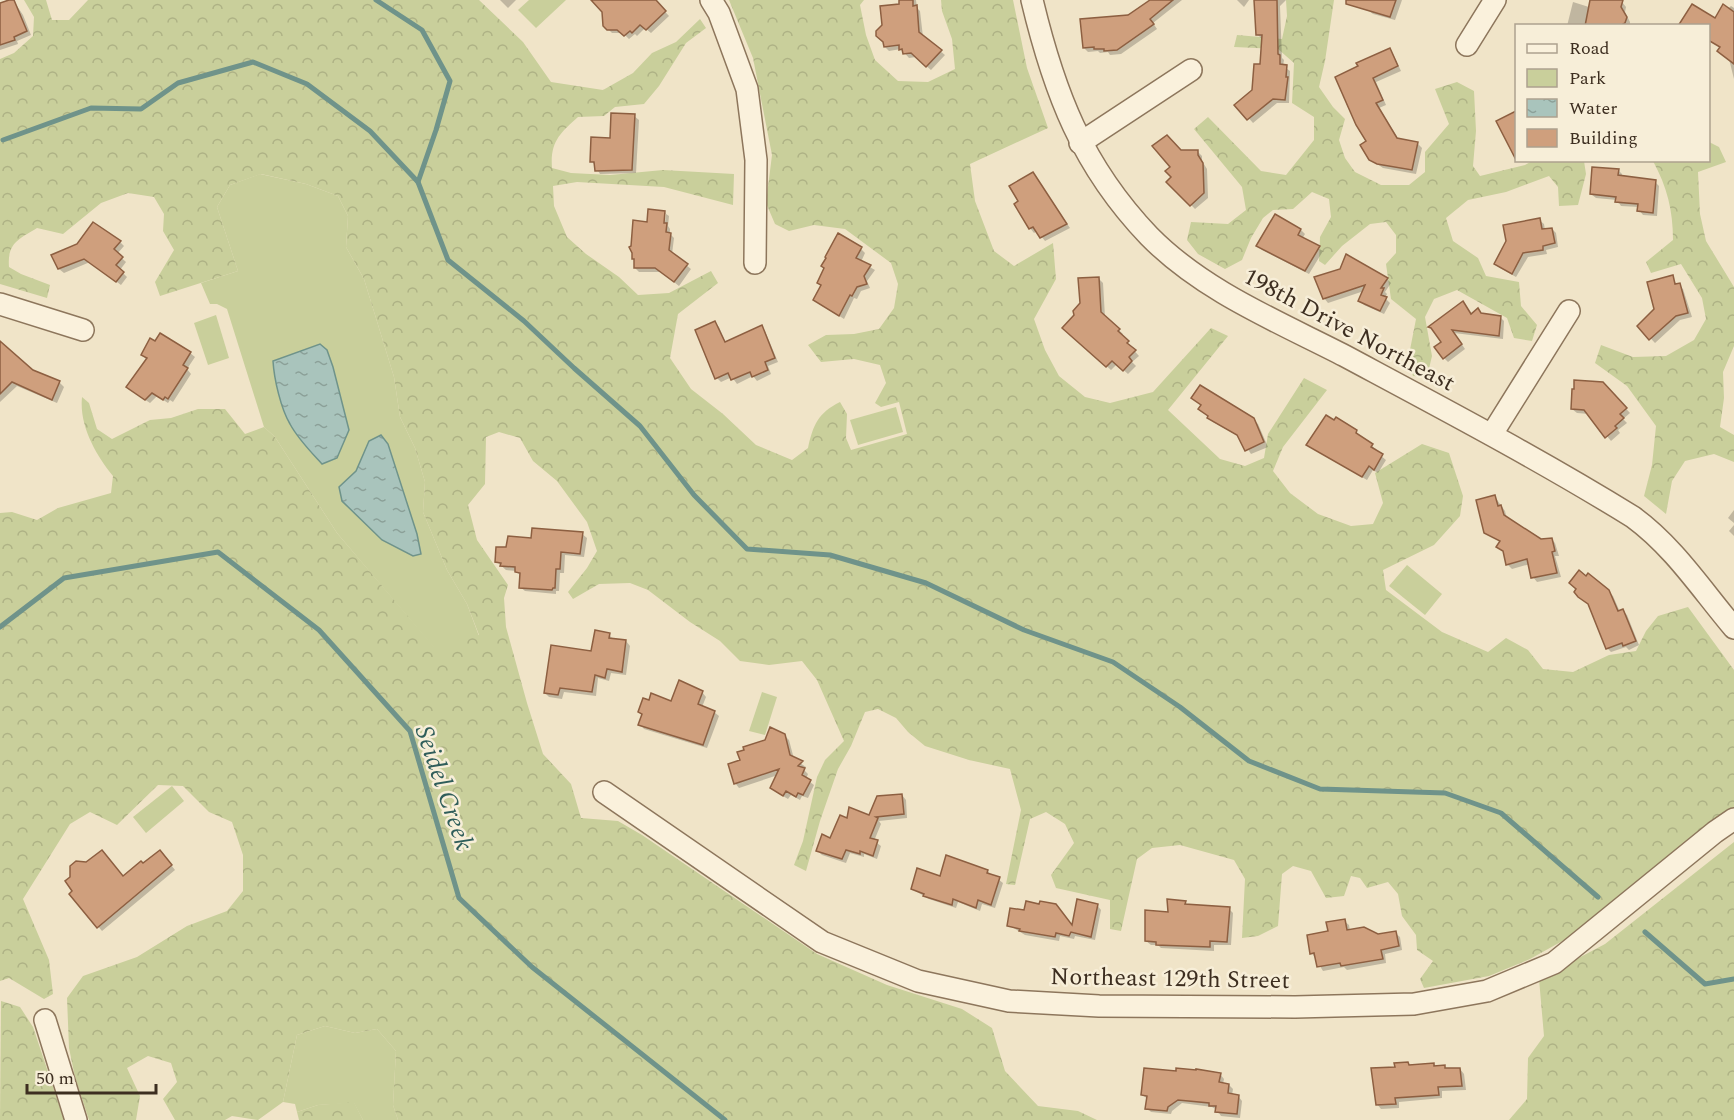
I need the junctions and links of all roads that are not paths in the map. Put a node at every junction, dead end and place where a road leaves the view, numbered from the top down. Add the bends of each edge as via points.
1 (711, 0) edge
2 (1032, 0) edge
3 (1495, 0) edge
4 (1467, 45) dead end
5 (1191, 70) dead end
6 (1080, 143) junction
7 (755, 262) dead end
8 (0, 304) edge
9 (1569, 311) dead end
10 (83, 330) dead end
11 (1492, 434) junction
12 (1734, 628) edge
13 (604, 792) dead end
14 (1734, 819) edge
15 (45, 1020) dead end
16 (76, 1120) edge

1 - 7 street via 747,89 756,160
2 - 6 street, 198th Drive Northeast via 1059,95
3 - 4 street
5 - 6 street
6 - 11 street, 198th Drive Northeast via 1122,205 1150,237 1207,284
8 - 10 street
9 - 11 street
11 - 12 street, 198th Drive Northeast via 1654,533
13 - 14 street, Northeast 129th Street via 822,942 918,981 1010,1001 1099,1006 1414,1004 1487,991 1554,963
15 - 16 street

